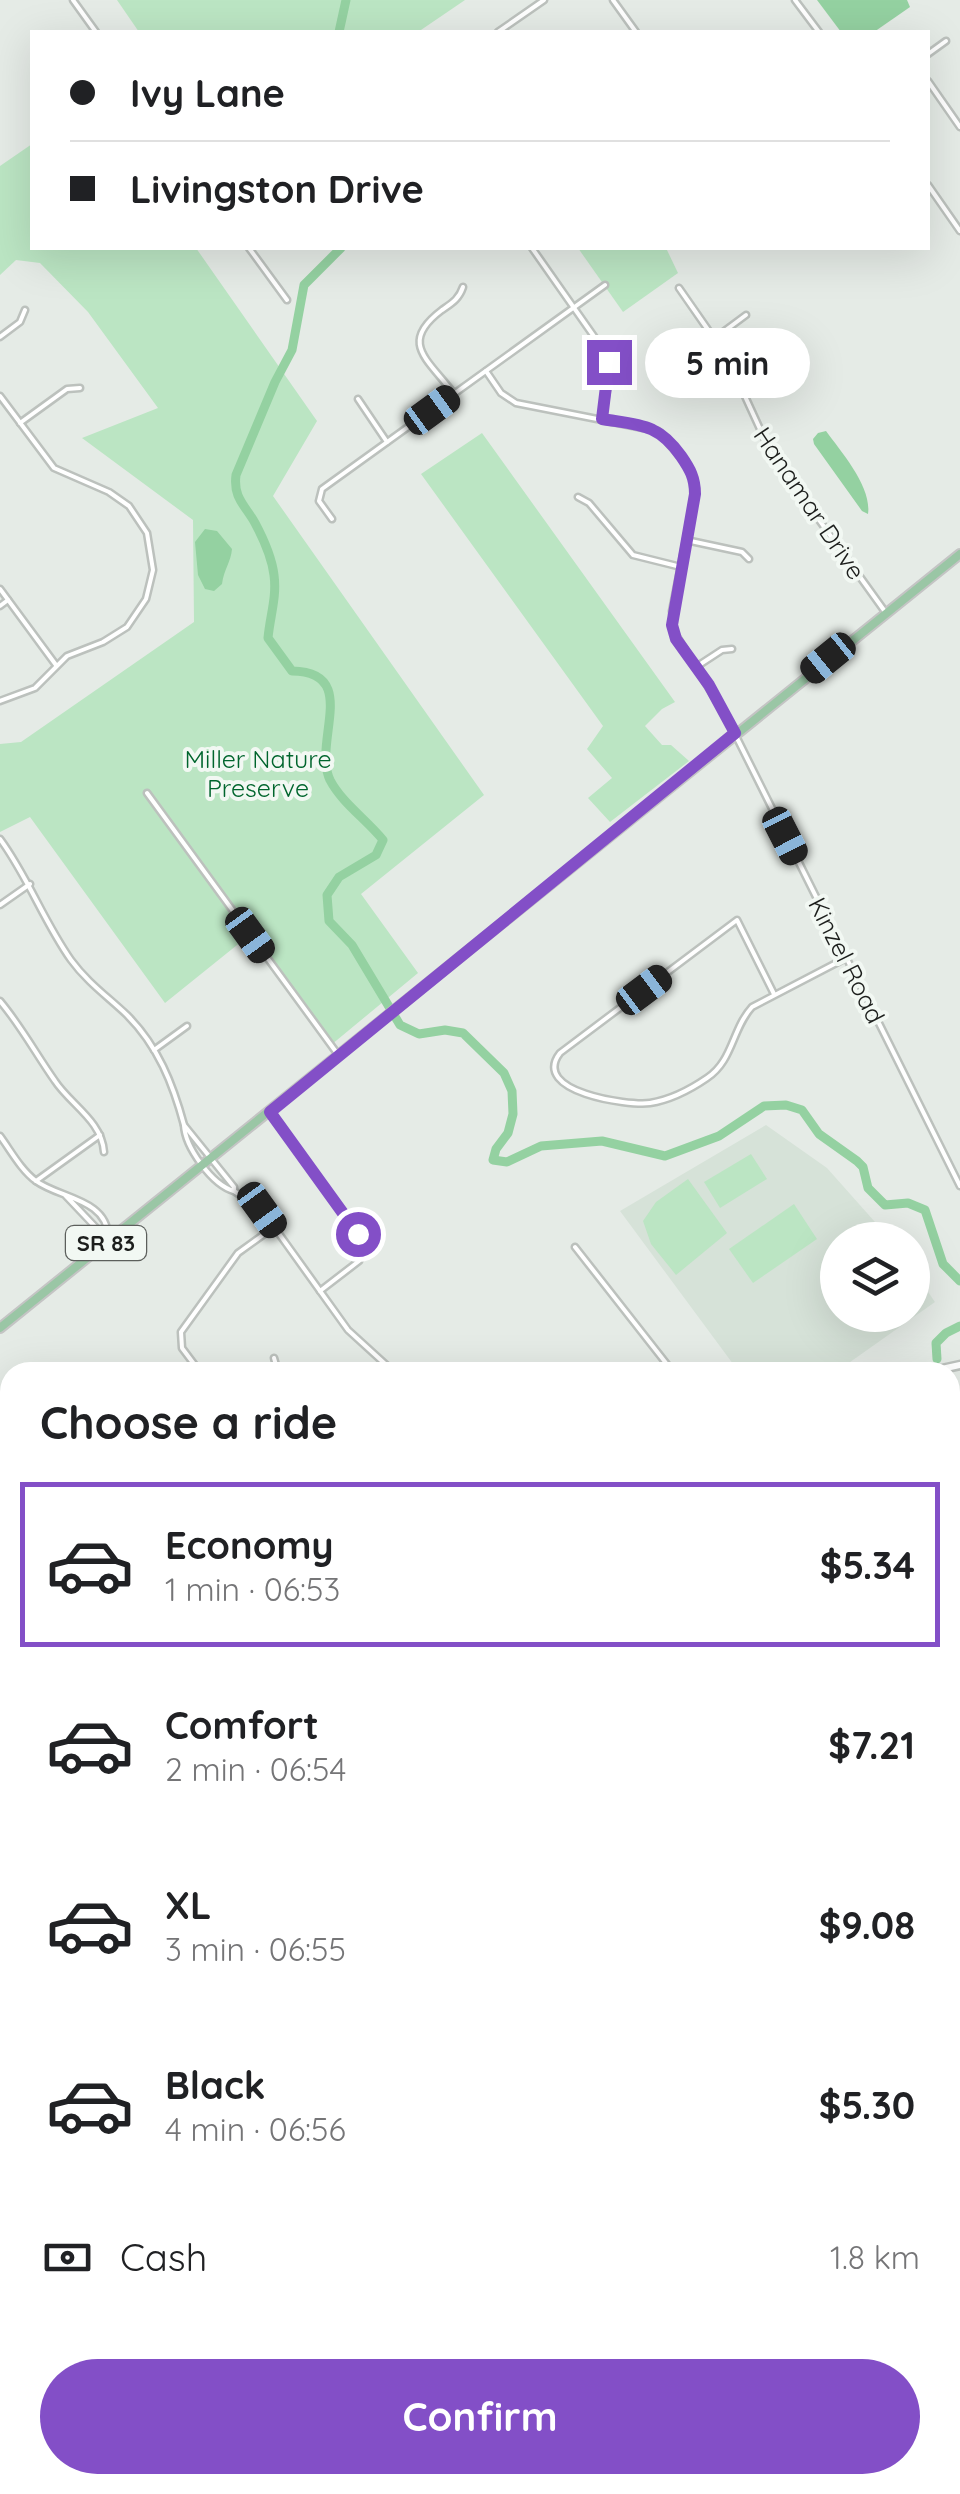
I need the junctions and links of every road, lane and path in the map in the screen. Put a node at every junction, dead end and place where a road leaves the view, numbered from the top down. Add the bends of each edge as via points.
1 (72, 0) edge
2 (544, 0) edge
3 (613, 0) edge
4 (795, 0) edge
5 (94, 30) edge
6 (501, 30) edge
7 (635, 30) edge
8 (817, 30) edge
9 (946, 41) dead end
10 (930, 53) edge
11 (930, 84) edge
12 (960, 127) edge
13 (930, 188) edge
14 (960, 230) edge
15 (250, 250) edge
16 (533, 250) edge
17 (605, 285) dead end
18 (463, 287) dead end
19 (679, 288) dead end
20 (287, 300) dead end
21 (574, 307) junction
22 (25, 310) dead end
23 (746, 315) dead end
24 (0, 338) edge
25 (714, 338) junction
26 (486, 371) junction
27 (80, 388) dead end
28 (454, 394) junction
29 (0, 396) edge
30 (358, 400) dead end
31 (602, 419) junction
32 (20, 423) junction
33 (388, 442) junction
34 (578, 497) dead end
35 (332, 519) dead end
36 (686, 540) junction
37 (960, 554) edge
38 (749, 559) dead end
39 (681, 567) junction
40 (0, 589) edge
41 (8, 600) junction
42 (0, 606) edge
43 (886, 613) junction
44 (732, 649) dead end
45 (57, 666) junction
46 (696, 667) junction
47 (0, 701) edge
48 (735, 733) junction
49 (147, 794) dead end
50 (0, 839) edge
51 (30, 884) junction
52 (0, 905) edge
53 (846, 958) junction
54 (774, 994) junction
55 (0, 1001) edge
56 (187, 1026) dead end
57 (154, 1050) junction
58 (340, 1056) junction
59 (270, 1112) junction
60 (184, 1124) junction
61 (100, 1135) junction
62 (0, 1136) edge
63 (104, 1152) dead end
64 (208, 1161) junction
65 (36, 1181) junction
66 (960, 1186) edge
67 (274, 1227) junction
68 (109, 1238) junction
69 (575, 1247) dead end
70 (320, 1291) junction
71 (0, 1328) edge
72 (274, 1358) dead end
73 (193, 1362) edge
74 (275, 1362) edge
75 (381, 1362) edge
76 (665, 1362) edge

1 - 5 street
2 - 6 street
3 - 7 street
4 - 8 street
9 - 10 street
11 - 12 street
13 - 14 street
15 - 20 street
16 - 21 street
17 - 21 street
18 - 28 street via 418,337
19 - 25 street, Hanamar Drive
21 - 26 street
21 - 31 street via 609,362
22 - 24 street
23 - 25 street
25 - 43 street, Hanamar Drive via 772,452
26 - 28 street
26 - 31 street, Kinzel Road via 516,403
27 - 32 street
28 - 33 street
29 - 32 street
30 - 33 street
31 - 36 street, Kinzel Road via 658,431 688,466 696,490
32 - 45 street via 54,468 129,506 153,552 151,586 135,618
33 - 35 street via 322,489 319,501
34 - 39 street via 633,555
36 - 38 street
36 - 39 street, Kinzel Road
37 - 43 main road, SR 83
39 - 46 street, Kinzel Road via 672,625
40 - 41 street
41 - 42 street
41 - 45 street
43 - 48 main road, SR 83
44 - 46 street
45 - 47 street via 36,688
46 - 48 street, Kinzel Road
48 - 53 street, Kinzel Road
48 - 58 main road, SR 83
49 - 58 street
50 - 51 street
51 - 52 street
51 - 57 street via 76,967
53 - 54 street
53 - 66 street, Kinzel Road
54 - 54 street via 743,1017 728,1055 710,1076 672,1096 645,1103 588,1095 557,1074 556,1058 737,920
55 - 61 street
56 - 57 street
57 - 60 street
58 - 59 main road, SR 83
59 - 64 main road, SR 83
59 - 70 street via 358,1234 359,1261
60 - 64 street
60 - 64 street via 188,1142
61 - 63 street
61 - 65 street
62 - 65 street
64 - 67 street
64 - 68 main road, SR 83
65 - 68 street via 65,1196
67 - 70 street
67 - 73 street via 235,1256 181,1332
68 - 71 main road, SR 83
69 - 76 street
70 - 75 street
72 - 74 street

